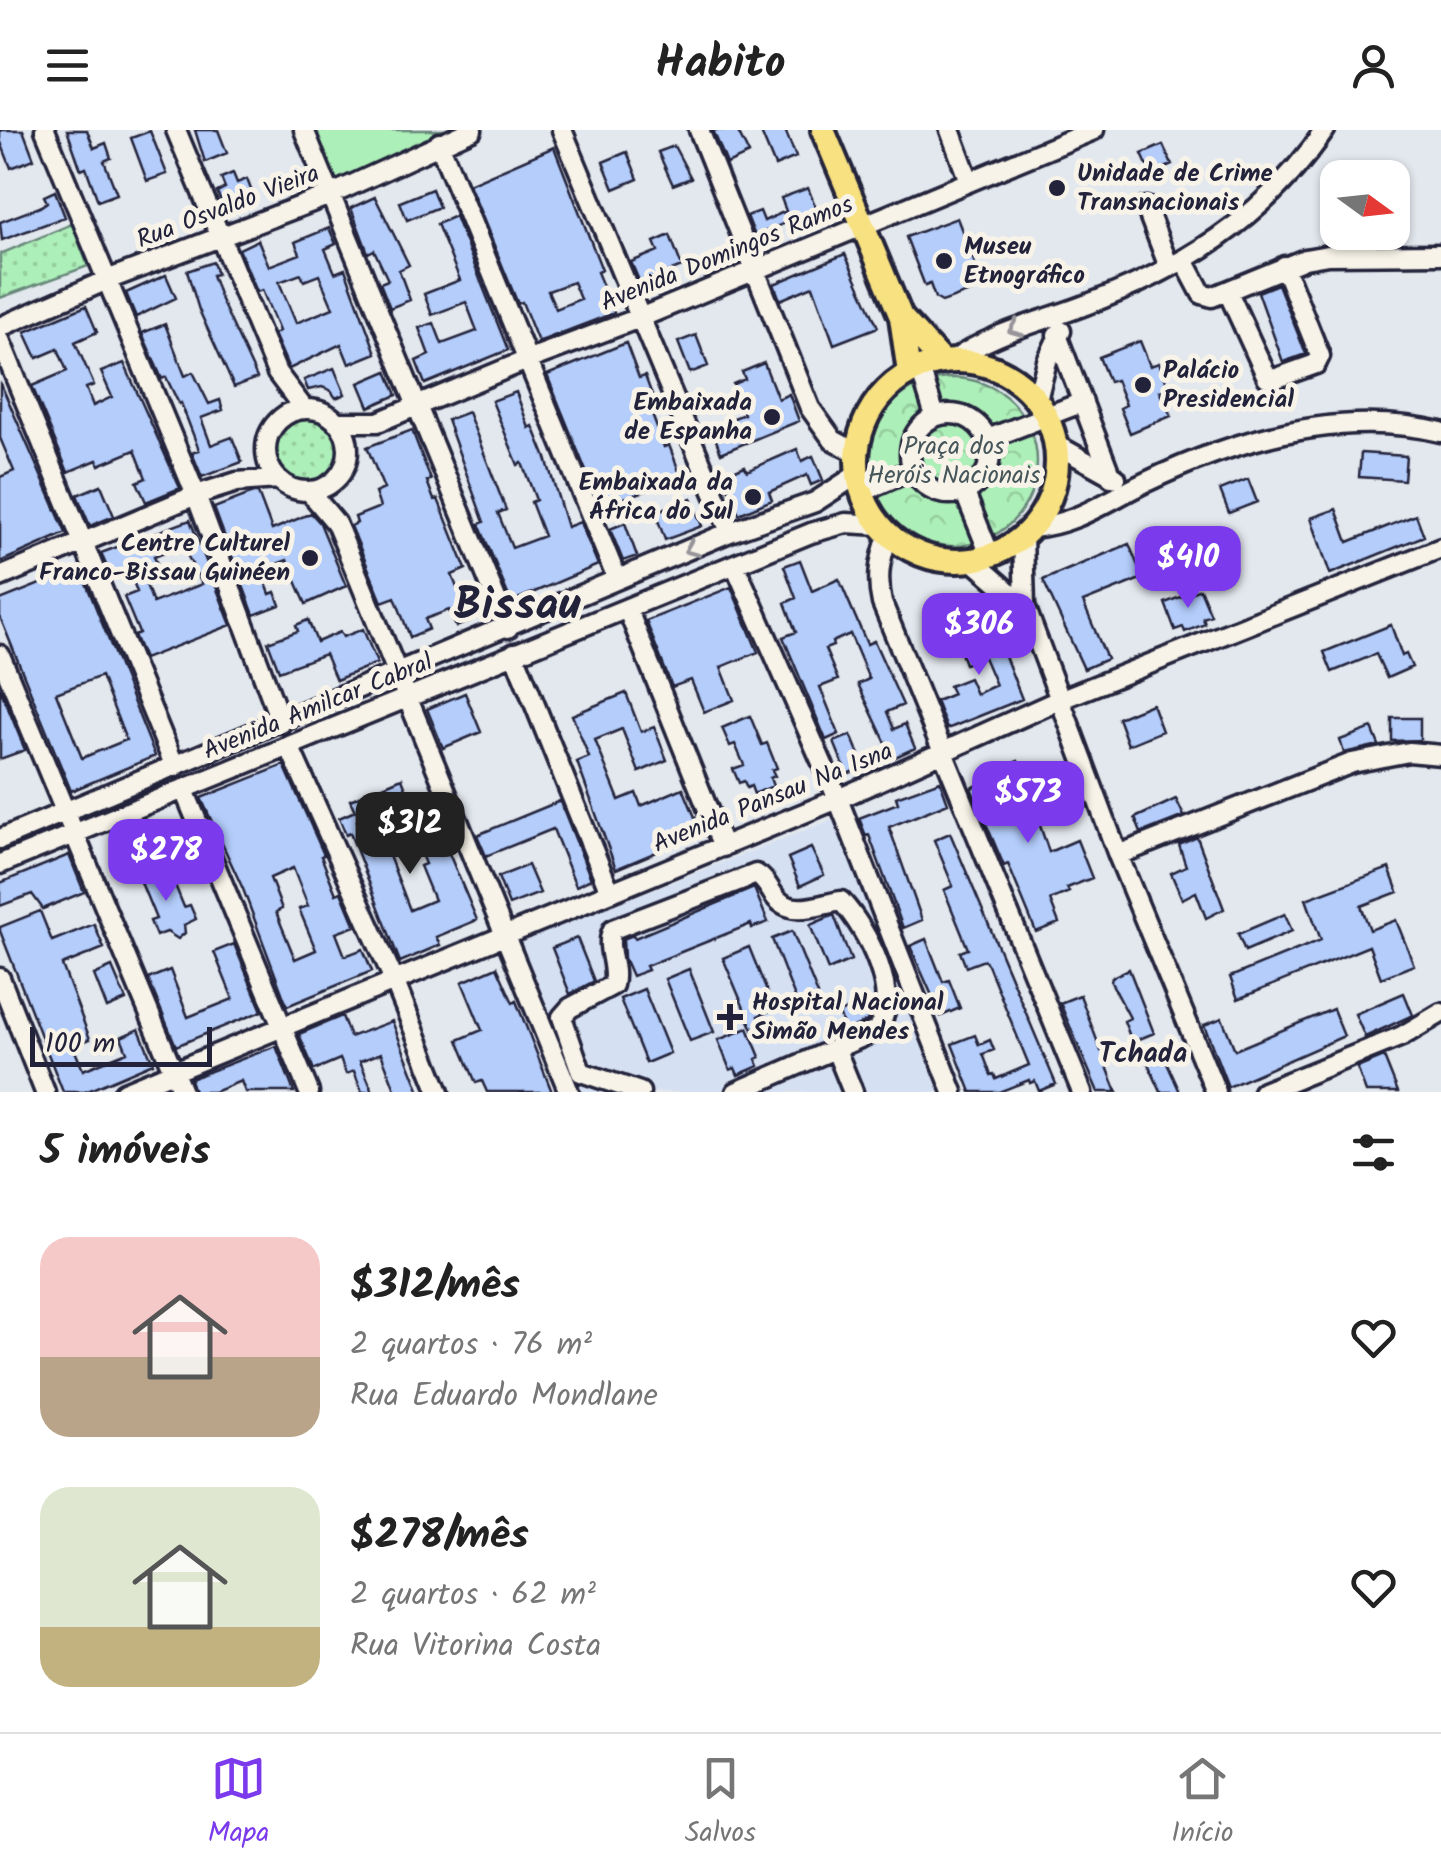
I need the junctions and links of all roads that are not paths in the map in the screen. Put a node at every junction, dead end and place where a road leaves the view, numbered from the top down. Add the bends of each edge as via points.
1 (45, 130) edge
2 (176, 130) edge
3 (304, 130) edge
4 (472, 130) edge
5 (562, 130) edge
6 (699, 130) edge
7 (822, 130) edge
8 (950, 130) edge
9 (1325, 130) edge
10 (1086, 131) edge
11 (439, 142) junction
12 (969, 181) junction
13 (330, 195) junction
14 (1146, 207) dead end
15 (864, 226) junction
16 (220, 238) junction
17 (1441, 254) edge
18 (1177, 263) junction
19 (1284, 266) junction
20 (753, 269) junction
21 (107, 280) junction
22 (1228, 292) junction
23 (1081, 306) junction
24 (642, 317) junction
25 (901, 318) junction
26 (0, 327) edge
27 (1057, 335) junction
28 (0, 340) edge
29 (528, 360) junction
30 (931, 366) junction
31 (277, 373) junction
32 (1083, 402) junction
33 (416, 406) junction
34 (304, 409) junction
35 (1042, 409) junction
36 (935, 416) junction
37 (281, 418) junction
38 (336, 422) junction
39 (378, 422) junction
40 (1441, 432) edge
41 (988, 439) junction
42 (1056, 444) junction
43 (347, 454) junction
44 (266, 455) junction
45 (912, 470) junction
46 (860, 473) junction
47 (1111, 476) junction
48 (278, 479) junction
49 (334, 480) junction
50 (237, 482) junction
51 (1140, 486) junction
52 (308, 491) junction
53 (965, 493) junction
54 (196, 495) junction
55 (336, 523) junction
56 (885, 529) junction
57 (730, 532) junction
58 (1027, 532) junction
59 (83, 543) junction
60 (1441, 548) edge
61 (981, 558) junction
62 (735, 565) junction
63 (0, 577) edge
64 (617, 580) junction
65 (1025, 606) junction
66 (627, 608) junction
67 (508, 628) junction
68 (514, 653) junction
69 (0, 656) edge
70 (397, 672) junction
71 (406, 698) junction
72 (1059, 700) junction
73 (281, 723) junction
74 (289, 746) junction
75 (944, 754) junction
76 (1441, 754) edge
77 (175, 767) junction
78 (184, 790) junction
79 (838, 800) junction
80 (64, 812) junction
81 (74, 834) junction
82 (0, 839) edge
83 (723, 847) junction
84 (1118, 856) junction
85 (0, 864) edge
86 (668, 869) junction
87 (873, 886) junction
88 (610, 892) junction
89 (841, 901) junction
90 (681, 902) junction
91 (502, 934) junction
92 (0, 978) edge
93 (394, 980) junction
94 (1441, 1012) edge
95 (282, 1027) junction
96 (836, 1050) junction
97 (174, 1069) junction
98 (45, 1092) edge
99 (124, 1092) edge
100 (182, 1092) edge
101 (309, 1092) edge
102 (439, 1092) edge
103 (569, 1092) edge
104 (640, 1092) edge
105 (736, 1092) edge
106 (853, 1092) edge
107 (952, 1092) edge
108 (1082, 1092) edge
109 (1216, 1092) edge
110 (1263, 1092) edge

1 - 21 street
2 - 16 street
3 - 13 street
4 - 11 street, Rua Osvaldo Vieira
5 - 24 street
6 - 20 street
7 - 15 main road
8 - 12 street
9 - 18 street via 1266,203
10 - 12 street, Avenida Domingos Ramos
11 - 13 street, Rua Osvaldo Vieira
11 - 29 street
12 - 15 street, Avenida Domingos Ramos
13 - 16 street, Rua Osvaldo Vieira
13 - 33 street
14 - 18 street
15 - 20 street, Avenida Domingos Ramos
15 - 25 main road
16 - 21 street, Rua Osvaldo Vieira
16 - 31 street
17 - 19 street via 1328,254
18 - 22 street via 1202,294
18 - 23 street
19 - 22 street
19 - 22 street via 1320,356 1316,364 1267,377
20 - 24 street, Avenida Domingos Ramos
20 - 46 street via 810,408
21 - 26 street, Rua Osvaldo Vieira
21 - 54 street
23 - 27 street
23 -> 30 street
24 - 29 street, Avenida Domingos Ramos
24 - 57 street
25 - 30 main road
25 - 30 main road
27 - 32 street
27 - 35 street
28 - 59 street
29 - 33 street, Avenida Domingos Ramos
29 - 64 street
30 - 35 main road via 977,362 1000,370
30 - 36 street
30 - 46 main road via 886,391 868,416
31 - 34 street
31 - 37 street
32 - 35 street
32 - 47 street
33 - 39 street, Avenida Domingos Ramos
33 - 67 street
34 - 37 street
34 - 38 street
35 - 41 street
35 - 42 main road
36 - 41 street via 966,417
36 - 45 street via 918,428 909,448
37 - 44 street via 269,434
38 - 39 street, Avenida Domingos Ramos
38 - 43 street
39 - 43 street, Avenida Domingos Ramos
40 - 51 street via 1367,424 1266,435
41 - 53 street via 991,460 982,480
42 - 47 street
42 - 58 main road via 1055,480
43 - 49 street
44 - 48 street
44 - 50 street
45 - 46 street, Avenida Amilcar Cabral
45 - 53 street via 924,487 944,495
46 - 56 main road
46 - 57 street, Avenida Amilcar Cabral via 815,502
47 - 51 street
48 - 50 street
48 - 52 street
49 - 52 street
49 - 55 street
50 - 54 street
51 - 58 street via 1075,520
52 - 55 street
53 - 61 street
54 - 59 street
54 - 73 street
55 - 70 street
56 - 61 main road via 922,555
56 - 62 street, Avenida Amilcar Cabral via 846,523
56 - 75 street via 877,578 882,603
57 -> 64 street, Avenida Amilcar Cabral
58 - 61 main road
58 - 65 street
59 - 63 street
59 - 77 street
60 - 72 street, Avenida Pansau Na Isna
61 - 65 street
62 - 66 street, Avenida Amilcar Cabral
62 - 79 street
64 - 67 street, Avenida Amilcar Cabral
65 - 72 street
66 - 68 street, Avenida Amilcar Cabral
66 - 83 street
67 - 70 street, Avenida Amilcar Cabral
68 - 71 street, Avenida Amilcar Cabral
68 - 88 street
69 - 80 street
70 - 71 street
70 - 73 street, Avenida Amilcar Cabral
71 - 74 street, Avenida Amilcar Cabral
71 - 91 street
72 - 75 street, Avenida Pansau Na Isna
72 - 84 street
73 - 77 street, Avenida Amilcar Cabral
74 - 78 street, Avenida Amilcar Cabral
74 - 93 street
75 - 79 street, Avenida Pansau Na Isna
75 - 108 street
76 - 84 street via 1409,752 1352,763
77 - 80 street, Avenida Amilcar Cabral
78 - 81 street, Avenida Amilcar Cabral
78 - 95 street
79 - 83 street, Avenida Pansau Na Isna
79 - 87 street
80 - 81 street
80 - 82 street, Avenida Amilcar Cabral
81 - 85 street, Avenida Amilcar Cabral
81 - 97 street
83 - 86 street, Avenida Pansau Na Isna
84 - 109 street
86 - 88 street, Avenida Pansau Na Isna
86 - 90 street
87 - 89 street
87 - 107 street
88 - 91 street, Avenida Pansau Na Isna
89 - 90 street via 793,908 779,902 756,874
89 - 96 street via 860,921 888,994 885,1020 876,1031
90 - 104 street via 613,929 613,984 562,1017 581,1072
91 - 93 street, Avenida Pansau Na Isna
91 - 103 street
92 - 98 street
93 - 95 street, Avenida Pansau Na Isna
93 - 102 street
94 - 110 street via 1402,1036
95 - 97 street, Avenida Pansau Na Isna
95 - 101 street
96 - 105 street
96 - 106 street
97 - 99 street, Avenida Pansau Na Isna
97 - 100 street

